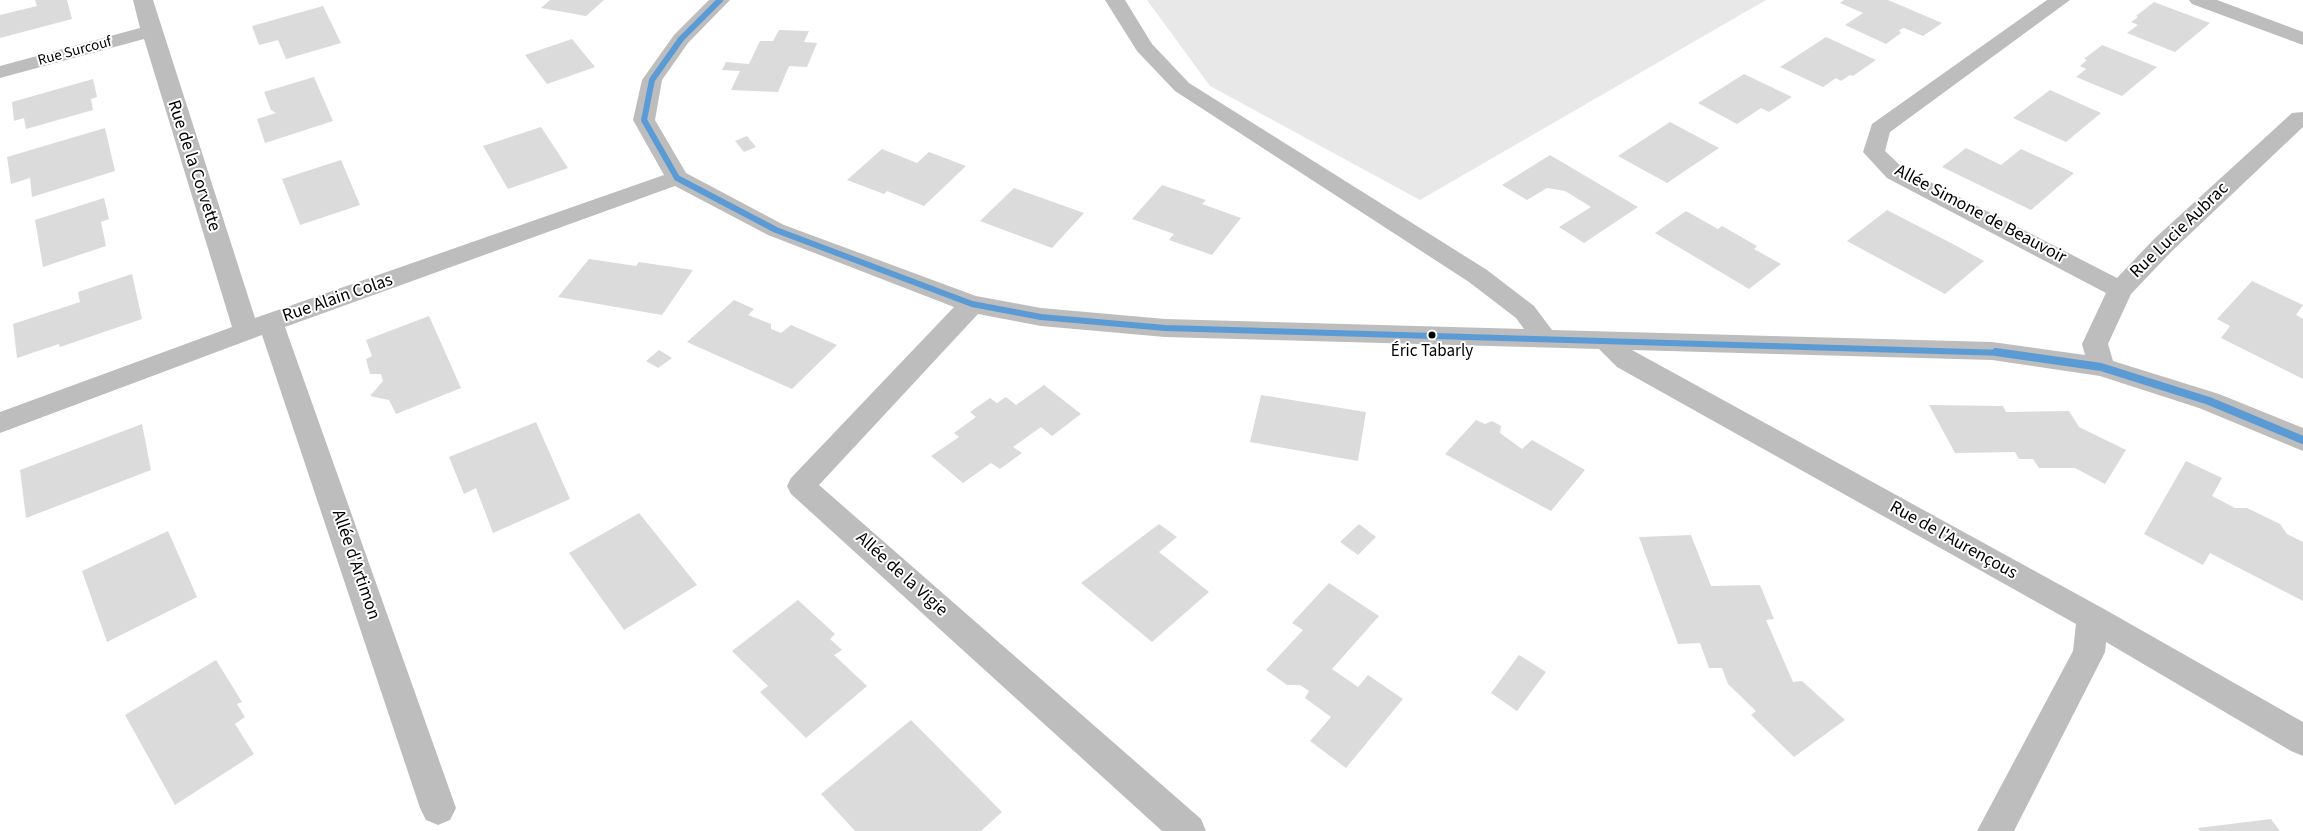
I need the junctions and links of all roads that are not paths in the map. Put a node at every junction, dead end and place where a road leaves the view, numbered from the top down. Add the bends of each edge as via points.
1 (143, 0) edge
2 (720, 0) edge
3 (1115, 0) edge
4 (2060, 0) edge
5 (2199, 0) edge
6 (151, 31) junction
7 (2303, 39) edge
8 (0, 72) edge
9 (2302, 117) edge
10 (677, 178) junction
11 (2120, 290) junction
12 (972, 304) junction
13 (258, 327) junction
14 (1545, 339) junction
15 (1606, 341) junction
16 (2101, 367) junction
17 (0, 423) edge
18 (2303, 440) edge
19 (2093, 618) junction
20 (2303, 740) edge
21 (438, 808) dead end
22 (1188, 831) edge
23 (1995, 831) edge

1 - 6 street, Rue de la Corvette
2 - 10 street via 681,39 652,80 644,120
3 - 14 street via 1144,47 1182,87 1478,276 1525,312
4 - 11 street, Allée Simone de Beauvoir via 1880,129 1874,152 1895,173
5 - 7 street
6 - 8 street, Rue Surcouf
6 - 13 street, Rue de la Corvette
9 - 11 street, Rue Lucie Aubrac via 2163,245
10 - 12 street via 776,230
10 - 13 street, Rue Alain Colas
11 - 16 street, Rue Lucie Aubrac via 2095,344
12 - 14 street via 1041,317 1165,328
12 - 22 street, Allée de la Vigie via 801,486
13 - 17 street, Rue Alain Colas
13 - 21 street, Allée d'Artimon
14 - 15 street
15 - 16 street via 1992,350
15 - 19 street, Rue de l'Aurençous via 1626,360
16 - 18 street via 2209,401
19 - 20 street, Rue de l'Aurençous
19 - 23 street via 2089,652

